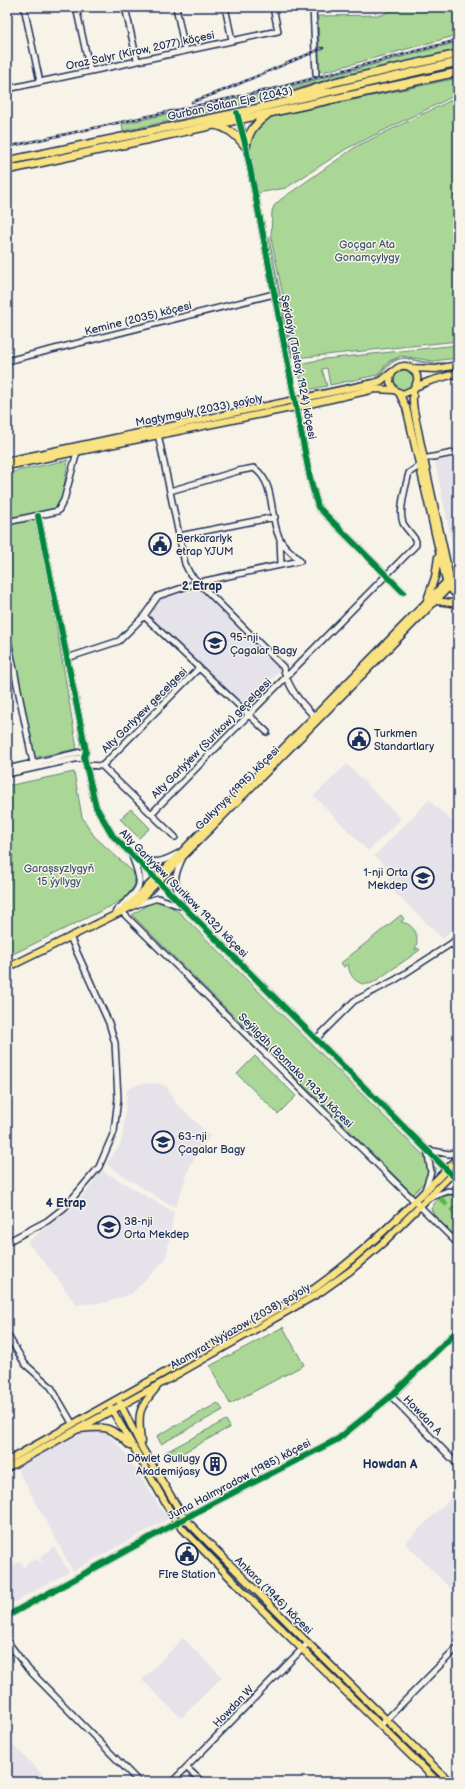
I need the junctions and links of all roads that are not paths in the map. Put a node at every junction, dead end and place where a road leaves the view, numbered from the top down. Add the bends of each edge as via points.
1 (24, 7) edge
2 (76, 7) edge
3 (125, 7) edge
4 (176, 7) edge
5 (225, 7) edge
6 (273, 7) edge
7 (313, 7) edge
8 (232, 40) junction
9 (185, 50) junction
10 (458, 54) edge
11 (137, 60) junction
12 (458, 62) edge
13 (90, 71) junction
14 (458, 72) edge
15 (316, 74) dead end
16 (40, 82) junction
17 (7, 89) edge
18 (252, 109) junction
19 (269, 113) junction
20 (238, 116) junction
21 (211, 125) junction
22 (246, 147) junction
23 (7, 161) edge
24 (7, 170) edge
25 (274, 294) junction
26 (7, 360) edge
27 (458, 365) edge
28 (411, 368) junction
29 (392, 372) junction
30 (458, 373) edge
31 (415, 388) junction
32 (397, 391) junction
33 (296, 404) junction
34 (158, 434) junction
35 (78, 452) junction
36 (458, 452) edge
37 (423, 459) junction
38 (7, 461) edge
39 (7, 466) edge
40 (419, 466) junction
41 (170, 491) junction
42 (38, 516) junction
43 (274, 517) junction
44 (7, 522) edge
45 (179, 536) junction
46 (280, 539) junction
47 (438, 551) junction
48 (281, 564) junction
49 (386, 575) junction
50 (200, 582) junction
51 (451, 584) edge
52 (403, 592) dead end
53 (458, 597) edge
54 (437, 601) junction
55 (426, 603) junction
56 (458, 604) edge
57 (144, 616) junction
58 (7, 635) edge
59 (67, 658) junction
60 (199, 668) junction
61 (286, 677) junction
62 (248, 715) junction
63 (315, 717) junction
64 (267, 732) dead end
65 (86, 751) junction
66 (84, 757) junction
67 (86, 765) junction
68 (33, 766) junction
69 (102, 766) junction
70 (7, 769) edge
71 (7, 774) edge
72 (151, 814) junction
73 (175, 837) dead end
74 (130, 854) junction
75 (183, 854) junction
76 (157, 880) junction
77 (135, 906) junction
78 (183, 907) junction
79 (119, 911) junction
80 (70, 937) junction
81 (458, 937) edge
82 (452, 943) junction
83 (458, 950) edge
84 (7, 965) edge
85 (7, 968) edge
86 (316, 1039) junction
87 (426, 1149) junction
88 (458, 1152) edge
89 (458, 1158) edge
90 (458, 1168) edge
91 (449, 1172) junction
92 (458, 1181) edge
93 (425, 1192) junction
94 (458, 1192) edge
95 (425, 1201) junction
96 (417, 1204) junction
97 (7, 1242) edge
98 (458, 1244) edge
99 (458, 1330) edge
100 (7, 1334) edge
101 (160, 1384) junction
102 (391, 1396) junction
103 (117, 1398) junction
104 (108, 1403) junction
105 (121, 1405) junction
106 (113, 1410) junction
107 (72, 1423) junction
108 (76, 1429) junction
109 (139, 1449) junction
110 (7, 1461) edge
111 (458, 1465) edge
112 (7, 1468) edge
113 (184, 1518) junction
114 (177, 1523) junction
115 (7, 1616) edge
116 (7, 1641) edge
117 (308, 1643) junction
118 (458, 1647) edge
119 (302, 1649) junction
120 (386, 1720) junction
121 (380, 1726) junction
122 (187, 1768) junction
123 (140, 1782) edge
124 (172, 1782) edge
125 (202, 1782) edge
126 (438, 1782) edge
127 (450, 1782) edge

1 - 16 street
2 - 13 street
3 - 11 street
4 - 9 street
5 - 8 street
6 - 8 street, Oraz Salyr (Kirow, 2077) köçesi via 278,31
7 - 15 street
8 - 9 street, Oraz Salyr (Kirow, 2077) köçesi
9 - 11 street, Oraz Salyr (Kirow, 2077) köçesi
10 - 18 highway via 336,82
11 - 13 street, Oraz Salyr (Kirow, 2077) köçesi
12 - 18 highway, Gurban Soltan Eje (2043)
13 - 16 street, Oraz Salyr (Kirow, 2077) köçesi
14 - 19 highway, Gurban Soltan Eje (2043)
16 - 17 street, Oraz Salyr (Kirow, 2077) köçesi
18 - 20 highway, Gurban Soltan Eje (2043)
19 - 20 highway, Gurban Soltan Eje (2043)
19 - 22 highway, Gurban Soltan Eje (2043) via 252,129 247,137
20 - 21 highway, Gurban Soltan Eje (2043)
20 - 22 street, Şeýdaýy (Tolstoý, 1924) köçesi
20 - 23 highway, Gurban Soltan Eje (2043)
21 - 22 highway via 232,132
21 - 24 highway, Gurban Soltan Eje (2043)
22 - 25 street, Şeýdaýy (Tolstoý, 1924) köçesi
25 - 26 street, Kemine (2035) köçesi
25 - 33 street, Şeýdaýy (Tolstoý, 1924) köçesi
27 - 28 main road via 436,369
28 - 29 main road via 400,367
28 - 31 main road via 418,380
29 - 32 main road via 390,382
29 - 33 main road, Magtymguly (2033) şaýoly via 381,381
30 - 31 main road
31 - 32 main road via 406,394
31 - 37 main road via 414,407
32 - 33 main road, Magtymguly (2033) şaýoly via 374,389
32 - 40 main road via 406,408
33 - 34 main road, Magtymguly (2033) şaýoly
33 - 38 main road, Magtymguly (2033) şaýoly via 134,433
33 - 49 street, Şeýdaýy (Tolstoý, 1924) köçesi via 318,507
34 - 35 main road, Magtymguly (2033) şaýoly
34 - 41 street
35 - 39 main road, Magtymguly (2033) şaýoly
35 - 42 street via 58,511
36 - 37 street
37 - 51 main road
40 - 47 main road
40 - 49 street, Alty Garlyýew (Surikow) geçelgesi via 409,472 402,513 403,524 415,539 416,545
41 - 43 street via 254,468 264,478
41 - 45 street
42 - 44 street
42 - 59 street
43 - 45 street
43 - 46 street
45 - 50 street via 185,564 190,574
46 - 48 street
46 - 48 street via 300,561
47 - 51 main road
47 - 55 main road via 435,577
48 - 50 street
49 - 52 street, Şeýdaýy (Tolstoý, 1924) köçesi
49 - 61 street, Alty Garlyýew (Surikow) geçelgesi
50 - 57 street via 158,596
50 - 61 street via 283,667
51 - 53 main road
51 - 54 main road, Galkynyş (1995) köçesi
51 - 55 main road, Galkynyş (1995) köçesi
54 - 56 main road
54 - 75 main road, Galkynyş (1995) köçesi
55 - 63 main road, Galkynyş (1995) köçesi
57 - 59 street via 119,641
57 - 60 street
58 - 68 street
59 - 65 street
60 - 62 street
60 - 69 street, Alty Garlyyew gecelgesi
61 - 62 street, Alty Garlyýew (Surikow) geçelgesi
61 - 63 street via 298,700
62 - 64 street
62 - 72 street, Alty Garlyýew (Surikow) geçelgesi
63 - 75 main road, Galkynyş (1995) köçesi
65 - 66 street
65 - 68 street
66 - 67 street, Alty Garlyýew (Surikow, 1932) köçesi
66 - 68 street
67 - 69 street
67 - 74 street, Alty Garlyýew (Surikow, 1932) köçesi via 99,813 113,836
68 - 70 street
68 - 71 street
69 - 72 street
72 - 73 street
74 - 75 street via 156,863
74 - 76 street, Alty Garlyýew (Surikow, 1932) köçesi
74 - 79 street via 140,877 139,887
75 - 76 main road, Galkynyş (1995) köçesi
75 - 78 street via 174,883
76 - 77 main road, Galkynyş (1995) köçesi
76 - 78 street, Alty Garlyýew (Surikow, 1932) köçesi
76 - 79 main road, Galkynyş (1995) köçesi
77 - 78 street via 158,898
77 - 79 main road, Galkynyş (1995) köçesi
78 - 86 street, Alty Garlyýew (Surikow, 1932) köçesi
79 - 80 main road, Galkynyş (1995) köçesi
79 - 84 main road, Galkynyş (1995) köçesi
79 - 96 street, Seýilgäh (Bomako, 1934) köçesi
80 - 85 main road, Galkynyş (1995) köçesi
80 - 97 street via 111,1027 116,1050 118,1098 114,1132 99,1167 65,1207 47,1221
81 - 82 street
82 - 83 street
82 - 86 street via 395,980 354,1002
86 - 87 street, Alty Garlyýew (Surikow, 1932) köçesi
87 - 88 street via 448,1154
87 - 91 street, Alty Garlyýew (Surikow, 1932) köçesi
87 - 93 street via 431,1172
89 - 91 main road, Atamyrat Nyýazow (2038) şaýoly
90 - 91 main road, Atamyrat Nyýazow (2038) şaýoly
91 - 92 street, Alty Garlyýew (Surikow, 1932) köçesi
91 - 93 main road, Atamyrat Nyýazow (2038) şaýoly
91 - 95 main road, Atamyrat Nyýazow (2038) şaýoly
93 - 96 main road, Atamyrat Nyýazow (2038) şaýoly
94 - 95 street via 448,1191
95 - 96 main road, Atamyrat Nyýazow (2038) şaýoly
96 - 98 street, Seýilgäh (Bomako, 1934) köçesi
96 - 101 main road, Atamyrat Nyýazow (2038) şaýoly via 367,1257 324,1290
96 - 103 main road, Atamyrat Nyýazow (2038) şaýoly via 316,1288
99 - 102 street, Juma Halmyradow (1985) köçesi
100 - 107 street via 25,1364 51,1387
101 - 105 main road, Atamyrat Nyýazow (2038) şaýoly
101 - 109 main road via 145,1400 140,1411
102 - 111 street, Howdan A
102 - 113 street, Juma Halmyradow (1985) köçesi via 338,1439
103 - 104 main road, Atamyrat Nyýazow (2038) şaýoly
103 - 105 main road, Ankara (1946) köçesi
104 - 106 main road, Ankara (1946) köçesi
104 - 107 main road, Atamyrat Nyýazow (2038) şaýoly
105 - 106 main road, Atamyrat Nyýazow (2038) şaýoly
105 - 109 main road, Ankara (1946) köçesi
106 - 108 main road, Atamyrat Nyýazow (2038) şaýoly
106 - 109 main road, Ankara (1946) köçesi
107 - 110 main road, Atamyrat Nyýazow (2038) şaýoly
108 - 109 main road via 105,1427
108 - 112 main road, Atamyrat Nyýazow (2038) şaýoly
109 - 113 main road, Ankara (1946) köçesi
109 - 114 main road, Ankara (1946) köçesi
113 - 114 street, Juma Halmyradow (1985) köçesi
113 - 117 main road, Ankara (1946) köçesi
114 - 115 street, Juma Halmyradow (1985) köçesi
114 - 119 main road, Ankara (1946) köçesi
116 - 123 street via 28,1669
117 - 119 street, Howdan W
117 - 120 main road, Ankara (1946) köçesi
118 - 120 street
119 - 121 main road, Ankara (1946) köçesi
119 - 122 street, Howdan W
120 - 121 street
120 - 127 main road, Ankara (1946) köçesi
121 - 126 main road, Ankara (1946) köçesi
122 - 124 street, Howdan W
122 - 125 street

